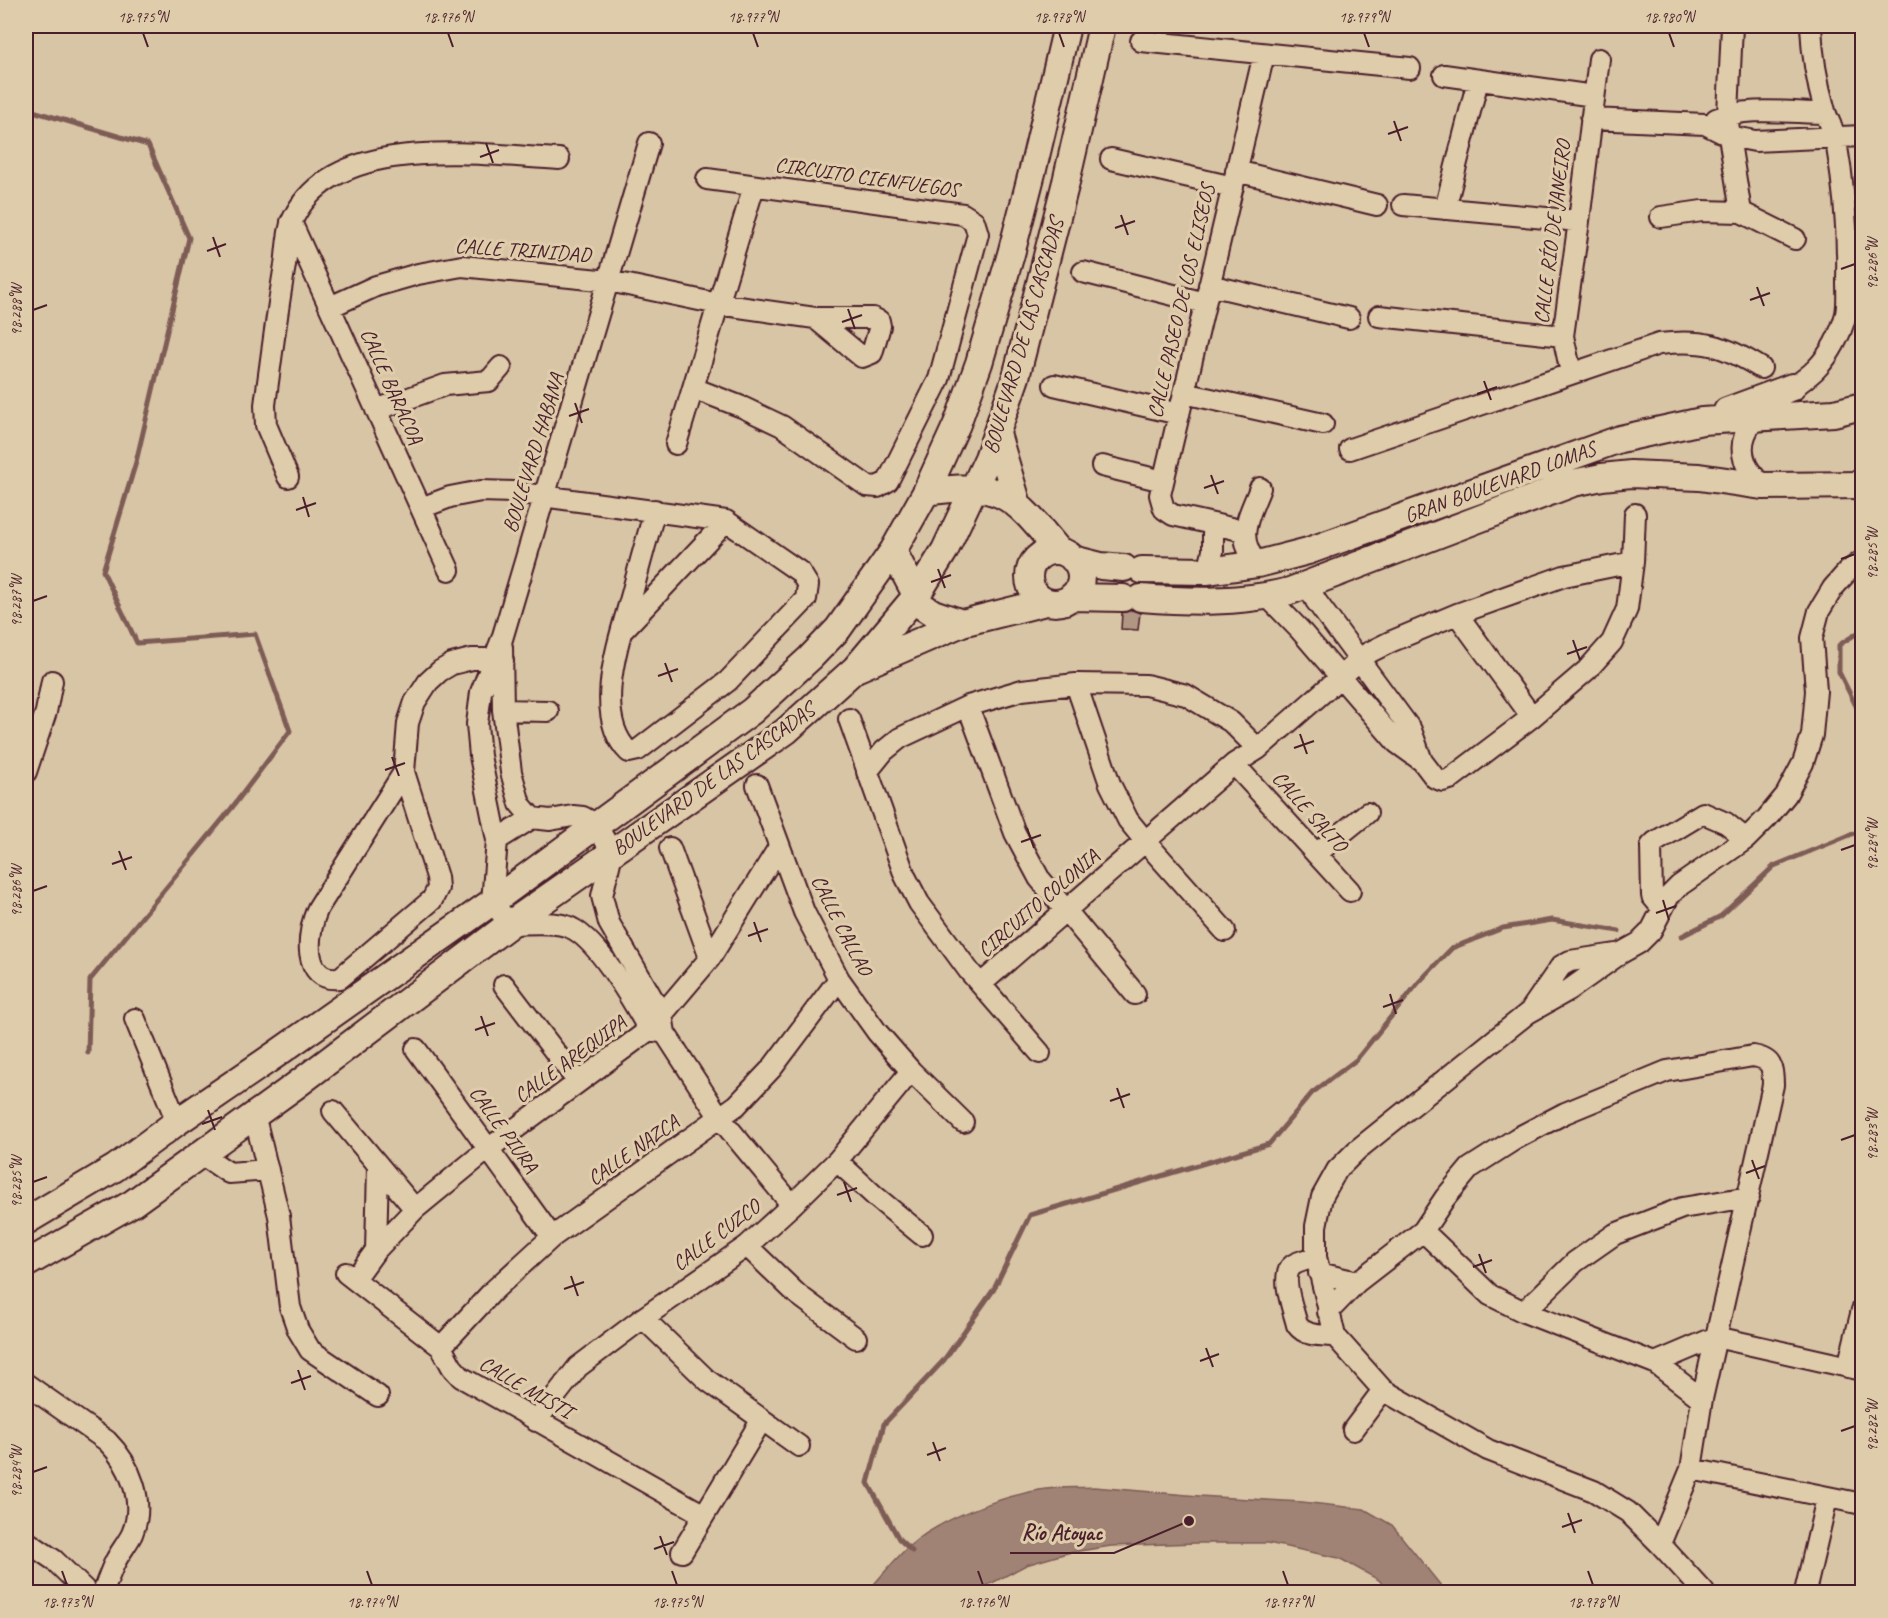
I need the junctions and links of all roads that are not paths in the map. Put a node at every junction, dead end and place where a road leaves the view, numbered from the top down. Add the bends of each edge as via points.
1 (1067, 26) edge
2 (1102, 26) edge
3 (1732, 26) edge
4 (1811, 26) edge
5 (1141, 41) dead end
6 (1264, 54) junction
7 (1599, 58) dead end
8 (1410, 68) dead end
9 (1444, 75) dead end
10 (1478, 80) junction
11 (1594, 96) junction
12 (1825, 113) junction
13 (1728, 114) junction
14 (1591, 119) junction
15 (1705, 124) junction
16 (1729, 136) junction
17 (1863, 136) edge
18 (1836, 138) junction
19 (649, 143) dead end
20 (559, 159) dead end
21 (1111, 159) dead end
22 (1033, 170) junction
23 (707, 179) dead end
24 (1234, 179) junction
25 (1066, 182) junction
26 (754, 186) junction
27 (1377, 205) dead end
28 (1403, 205) dead end
29 (1445, 209) junction
30 (1741, 212) junction
31 (1661, 217) dead end
32 (1579, 221) junction
33 (291, 222) junction
34 (1795, 239) dead end
35 (1083, 272) dead end
36 (315, 273) junction
37 (609, 281) junction
38 (282, 282) junction
39 (1207, 294) junction
40 (718, 304) junction
41 (330, 307) junction
42 (1379, 316) dead end
43 (815, 318) dead end
44 (1349, 318) dead end
45 (1563, 336) junction
46 (501, 367) dead end
47 (1761, 368) dead end
48 (1571, 374) junction
49 (1054, 385) dead end
50 (1792, 387) junction
51 (693, 388) junction
52 (1184, 393) junction
53 (1863, 406) edge
54 (376, 410) junction
55 (1179, 414) junction
56 (1756, 417) junction
57 (1702, 421) junction
58 (1323, 424) dead end
59 (997, 434) junction
60 (676, 444) dead end
61 (1350, 449) dead end
62 (1102, 466) dead end
63 (288, 477) dead end
64 (1163, 481) junction
65 (1863, 485) edge
66 (1762, 486) junction
67 (976, 488) junction
68 (1260, 488) dead end
69 (926, 492) junction
70 (545, 496) junction
71 (1018, 505) junction
72 (421, 508) junction
73 (655, 510) junction
74 (1635, 514) dead end
75 (726, 521) junction
76 (1213, 525) junction
77 (1244, 531) junction
78 (1357, 534) junction
79 (893, 551) junction
80 (1066, 555) junction
81 (1863, 561) edge
82 (1368, 562) junction
83 (1633, 562) junction
84 (1258, 564) junction
85 (449, 570) dead end
86 (1199, 571) junction
87 (1308, 585) junction
88 (917, 596) junction
89 (1267, 596) junction
90 (1059, 599) junction
91 (1188, 602) junction
92 (1457, 614) junction
93 (962, 623) junction
94 (622, 631) junction
95 (1360, 659) junction
96 (498, 660) junction
97 (855, 669) junction
98 (1340, 676) junction
99 (52, 681) dead end
100 (1076, 684) junction
101 (968, 706) junction
102 (503, 710) junction
103 (548, 711) dead end
104 (1532, 717) junction
105 (849, 719) dead end
106 (1258, 748) junction
107 (1422, 761) junction
108 (1234, 764) junction
109 (26, 772) edge
110 (404, 772) junction
111 (867, 772) junction
112 (757, 785) dead end
113 (1367, 813) dead end
114 (532, 818) junction
115 (596, 824) junction
116 (1746, 839) junction
117 (497, 840) junction
118 (1145, 841) junction
119 (779, 847) junction
120 (670, 848) dead end
121 (612, 853) junction
122 (1316, 854) junction
123 (1350, 891) dead end
124 (492, 902) junction
125 (1662, 908) junction
126 (1064, 910) junction
127 (510, 924) junction
128 (1225, 931) dead end
129 (710, 958) junction
130 (839, 979) junction
131 (981, 984) junction
132 (504, 985) dead end
133 (1135, 994) dead end
134 (135, 1019) dead end
135 (659, 1026) junction
136 (416, 1049) dead end
137 (1040, 1053) dead end
138 (911, 1071) junction
139 (578, 1082) junction
140 (333, 1111) dead end
141 (254, 1114) junction
142 (720, 1118) junction
143 (177, 1122) junction
144 (963, 1122) dead end
145 (488, 1149) junction
146 (201, 1154) junction
147 (837, 1161) junction
148 (378, 1166) junction
149 (268, 1170) junction
150 (1749, 1197) junction
151 (792, 1205) junction
152 (415, 1209) junction
153 (26, 1221) edge
154 (1423, 1231) junction
155 (922, 1235) dead end
156 (552, 1237) junction
157 (747, 1246) junction
158 (376, 1250) junction
159 (26, 1264) edge
160 (1317, 1265) junction
161 (351, 1276) joint
162 (1357, 1282) junction
163 (1863, 1310) edge
164 (1328, 1312) junction
165 (1524, 1312) junction
166 (643, 1318) junction
167 (1335, 1336) junction
168 (1716, 1337) junction
169 (856, 1338) dead end
170 (441, 1347) junction
171 (1655, 1363) junction
172 (1855, 1369) edge
173 (26, 1384) edge
174 (1383, 1390) junction
175 (378, 1396) dead end
176 (1702, 1399) junction
177 (536, 1421) junction
178 (761, 1421) junction
179 (1353, 1430) dead end
180 (799, 1446) dead end
181 (1691, 1469) junction
182 (1827, 1498) junction
183 (1863, 1504) edge
184 (704, 1515) junction
185 (26, 1541) edge
186 (1660, 1544) junction
187 (682, 1552) dead end
188 (87, 1593) edge
189 (103, 1593) edge
190 (1704, 1593) edge
191 (1804, 1593) edge

1 - 22 main road, BOULEVARD DE LAS CASCADAS
2 - 25 main road, BOULEVARD DE LAS CASCADAS
3 - 13 street
4 - 12 street
5 - 6 street
6 - 8 street
6 - 24 street, CALLE PASEO DE LOS ELISEOS
7 - 11 street, CALLE RÍO DE JANEIRO
9 - 10 street
10 - 11 street
10 - 29 street
11 - 14 street, CALLE RÍO DE JANEIRO
12 - 13 street
12 - 18 street
13 - 15 street
13 - 16 street
14 - 15 street
14 - 32 street, CALLE RÍO DE JANEIRO
15 - 16 street
16 - 18 street via 1755,141
16 - 30 street
17 - 18 street
18 - 50 street via 1846,249 1846,312 1832,349 1815,370
19 - 37 street, BOULEVARD HABANA
20 - 33 street via 440,153 390,158 343,170 325,180 308,195
21 - 24 street
22 - 25 main road
22 - 69 main road, BOULEVARD DE LAS CASCADAS via 979,363
23 - 26 street, CIRCUITO CIENFUEGOS
24 - 27 street
24 - 39 street, CALLE PASEO DE LOS ELISEOS
25 - 59 main road, BOULEVARD DE LAS CASCADAS via 1016,377
26 - 40 street, CIRCUITO CIENFUEGOS
26 - 51 street, CIRCUITO CIENFUEGOS via 963,214 974,221 978,234 939,379 888,481 878,487 867,486 782,426
28 - 29 street
29 - 32 street
30 - 31 street
30 - 34 street
32 - 45 street, CALLE RÍO DE JANEIRO
33 - 36 street, CALLE BARACOA
33 - 38 street
35 - 39 street
36 - 38 street
36 - 41 street, CALLE BARACOA
37 - 40 street, CALLE TRINIDAD
37 - 41 street, CALLE TRINIDAD via 462,266 376,286
37 - 70 street, BOULEVARD HABANA
38 - 63 street via 265,415
39 - 44 street
39 - 52 street, CALLE PASEO DE LOS ELISEOS
40 - 43 street, CALLE TRINIDAD
40 - 51 street, CIRCUITO CIENFUEGOS
41 - 54 street, CALLE BARACOA
42 - 45 street
45 - 48 street, CALLE RÍO DE JANEIRO
46 - 54 street via 489,381 445,385
47 - 48 street via 1716,345 1685,341 1659,344
48 - 61 street
49 - 55 street
50 - 56 street
50 - 57 main road
51 - 60 street, CIRCUITO CIENFUEGOS
52 - 55 street, CALLE PASEO DE LOS ELISEOS
52 - 58 street
53 - 56 main road, GRAN BOULEVARD LOMAS via 1834,413
54 - 72 street, CALLE BARACOA
55 - 64 street, CALLE PASEO DE LOS ELISEOS
56 - 57 main road, GRAN BOULEVARD LOMAS
56 - 66 street via 1743,439 1742,449 1746,465
57 - 78 main road, GRAN BOULEVARD LOMAS via 1609,443
59 - 67 main road, BOULEVARD DE LAS CASCADAS
59 - 71 main road
62 - 64 street
64 - 76 street, CALLE PASEO DE LOS ELISEOS via 1160,495 1164,509
65 - 66 main road, GRAN BOULEVARD LOMAS
66 - 82 main road, GRAN BOULEVARD LOMAS via 1699,477 1602,477 1574,483
67 - 69 main road
67 - 71 main road via 996,491
67 - 88 main road, BOULEVARD DE LAS CASCADAS
68 - 77 street
69 - 79 main road, BOULEVARD DE LAS CASCADAS
70 - 72 street via 481,491
70 - 73 street
70 - 96 street, BOULEVARD HABANA
71 - 80 main road
72 - 85 street, CALLE BARACOA
73 - 75 street
73 - 94 street
74 - 83 street
75 - 94 street
75 - 94 street via 800,572 808,585 806,599 728,681 638,750 629,752 614,724 611,698 612,666
76 - 77 street, CALLE PASEO DE LOS ELISEOS
76 - 86 street via 1212,551
77 - 84 street via 1248,551
78 - 82 main road
78 - 84 main road, GRAN BOULEVARD LOMAS
79 - 88 main road
79 - 115 main road, BOULEVARD DE LAS CASCADAS via 838,629 810,658 752,711
80 - 86 main road, GRAN BOULEVARD LOMAS via 1101,566
80 - 90 main road via 1078,566 1080,582 1077,590
80 - 90 main road via 1050,551 1035,559 1029,575 1038,597
81 - 116 street via 1846,572 1818,611 1812,638 1816,691 1812,735 1803,763 1786,795
82 - 87 main road, GRAN BOULEVARD LOMAS
83 - 92 street, CIRCUITO COLONIA via 1564,576
83 - 104 street via 1627,609 1612,642 1587,670
84 - 86 main road, GRAN BOULEVARD LOMAS
86 - 91 main road
87 - 89 main road, GRAN BOULEVARD LOMAS
87 - 95 street
88 - 93 main road via 922,606 933,613
88 - 97 main road, BOULEVARD DE LAS CASCADAS
89 - 91 main road, GRAN BOULEVARD LOMAS
89 - 98 street
90 - 91 main road, GRAN BOULEVARD LOMAS
90 - 93 main road, GRAN BOULEVARD LOMAS
92 - 95 street, CIRCUITO COLONIA
92 - 104 street
93 - 97 main road, GRAN BOULEVARD LOMAS
95 - 98 street, CIRCUITO COLONIA
95 - 107 street via 1411,730
96 - 102 street, BOULEVARD HABANA
96 - 110 street via 472,658 452,664 428,682 408,723
96 - 117 street, BOULEVARD HABANA via 481,692 477,724
97 - 121 main road, BOULEVARD DE LAS CASCADAS via 786,731
98 - 106 street, CIRCUITO COLONIA
98 - 107 street via 1397,743
99 - 109 street
100 - 101 street via 1022,690
100 - 106 street via 1146,685 1186,694 1231,722
100 - 118 street via 1110,784 1128,820
101 - 111 street via 900,738
101 - 126 street via 1015,833 1039,878
102 - 103 street
102 - 114 street, BOULEVARD HABANA via 512,777 520,804
104 - 107 street via 1449,779 1436,778
105 - 111 street, CIRCUITO COLONIA
106 - 108 street, CIRCUITO COLONIA
108 - 118 street, CIRCUITO COLONIA
108 - 122 street, CALLE SALTO
110 - 110 street via 311,923 311,957 319,974 328,980 340,978 432,900 438,888
111 - 131 street, CIRCUITO COLONIA via 905,876 919,903
112 - 119 street, CALLE CALLAO
113 - 122 street
114 - 115 street via 578,816
114 - 117 street
115 - 121 street
115 - 124 main road, BOULEVARD DE LAS CASCADAS
116 - 125 street via 1679,886
116 - 125 street via 1726,823 1703,813 1655,842 1650,851 1652,896
117 - 124 street, BOULEVARD HABANA
118 - 126 street, CIRCUITO COLONIA
118 - 128 street
119 - 129 street, CALLE AREQUIPA
119 - 130 street, CALLE CALLAO via 804,912
120 - 129 street
121 - 127 main road, BOULEVARD DE LAS CASCADAS
121 - 135 street via 602,896 609,923
122 - 123 street, CALLE SALTO
124 - 127 street
124 - 143 main road, BOULEVARD DE LAS CASCADAS
125 - 160 street via 1651,931 1638,944 1621,953 1561,966 1528,1013 1337,1170 1322,1197 1316,1226
126 - 131 street, CIRCUITO COLONIA
126 - 133 street
127 - 135 street via 566,925 588,940 636,1007
127 - 141 main road, BOULEVARD DE LAS CASCADAS
129 - 135 street, CALLE AREQUIPA
130 - 138 street, CALLE CALLAO
130 - 142 street, CALLE NAZCA via 772,1068
131 - 137 street
132 - 139 street
134 - 143 street
135 - 139 street, CALLE AREQUIPA
135 - 142 street
136 - 145 street, CALLE PIURA
138 - 144 street, CALLE CALLAO
138 - 147 street, CALLE CUZCO
139 - 145 street, CALLE AREQUIPA
140 - 148 street
141 - 146 main road, BOULEVARD DE LAS CASCADAS
141 - 149 street
142 - 151 street
142 - 156 street, CALLE NAZCA
143 - 153 main road, BOULEVARD DE LAS CASCADAS via 116,1168
145 - 152 street, CALLE AREQUIPA
145 - 156 street, CALLE PIURA
146 - 149 street via 229,1173
146 - 159 main road, BOULEVARD DE LAS CASCADAS via 133,1203
147 - 151 street, CALLE CUZCO
147 - 155 street
148 - 152 street
148 - 158 street
149 - 175 street via 279,1216 290,1307 298,1330 310,1350
150 - 154 street via 1773,1085 1770,1063 1753,1056 1667,1071 1517,1138 1470,1168
150 - 165 street via 1682,1208 1615,1234 1575,1262
150 - 168 street
151 - 157 street, CALLE CUZCO
152 - 158 street, CALLE AREQUIPA
154 - 162 street
154 - 165 street via 1490,1295
156 - 170 street, CALLE NAZCA
157 - 166 street, CALLE CUZCO
157 - 169 street via 797,1294
158 - 161 street, CALLE AREQUIPA
160 - 162 street
160 - 164 street
160 - 167 street via 1294,1265 1288,1270 1286,1280 1297,1325 1305,1334
161 - 170 street, CALLE MISTI
162 - 164 street
163 - 172 street
164 - 167 street
165 - 171 street
166 - 177 street, CALLE CUZCO via 578,1367
166 - 178 street via 707,1380
167 - 174 street
168 - 171 street
168 - 172 street
168 - 176 street
170 - 177 street, CALLE MISTI via 461,1377
171 - 176 street
173 - 189 street via 107,1441 122,1459 135,1486 135,1525
174 - 179 street
174 - 186 street via 1488,1450 1594,1491 1628,1512
176 - 181 street
177 - 184 street, CALLE MISTI
178 - 180 street
178 - 184 street
181 - 182 street
181 - 186 street
182 - 183 street
182 - 191 street
184 - 187 street
185 - 188 street via 54,1560
186 - 190 street

